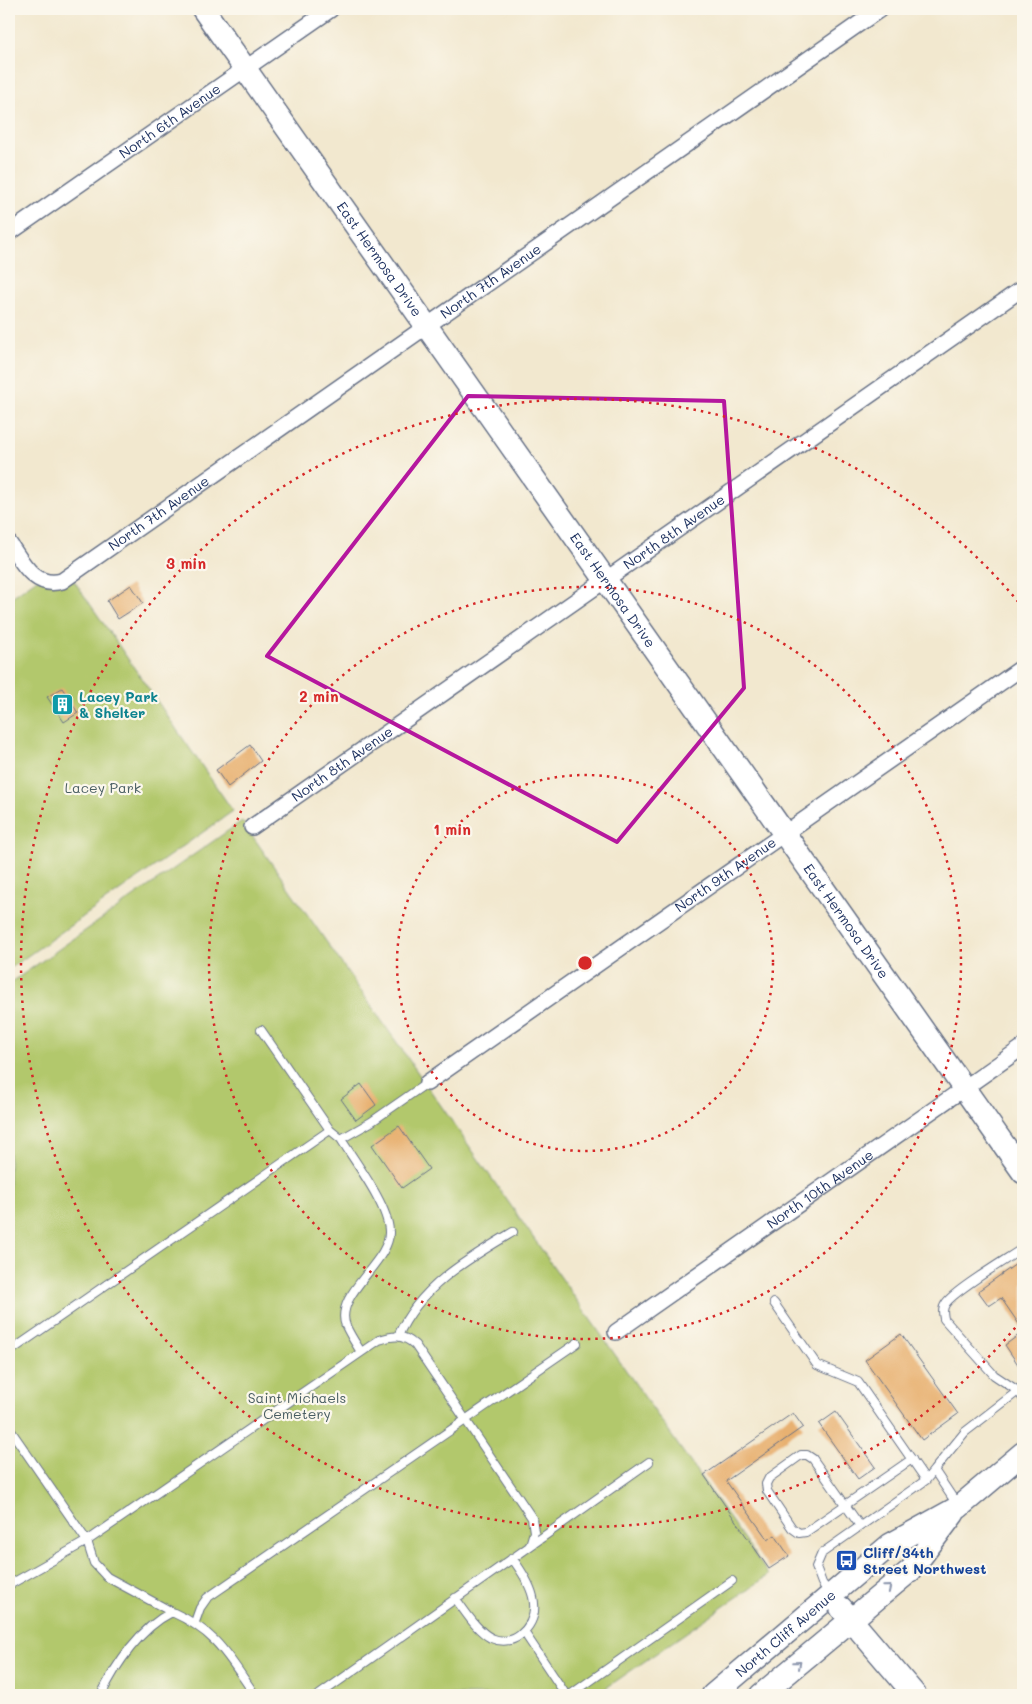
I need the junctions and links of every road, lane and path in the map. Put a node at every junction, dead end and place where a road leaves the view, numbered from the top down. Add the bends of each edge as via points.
1 (203, 9) edge
2 (330, 9) edge
3 (880, 9) edge
4 (245, 68) junction
5 (9, 233) edge
6 (1023, 288) edge
7 (427, 326) junction
8 (9, 543) edge
9 (606, 579) junction
10 (1023, 667) edge
11 (252, 826) dead end
12 (785, 834) junction
13 (261, 1030) dead end
14 (1023, 1047) edge
15 (427, 1084) joint
16 (964, 1088) junction
17 (330, 1130) junction
18 (341, 1139) junction
19 (1023, 1172) edge
20 (513, 1232) dead end
21 (1023, 1248) edge
22 (774, 1303) dead end
23 (616, 1332) dead end
24 (398, 1336) junction
25 (577, 1343) dead end
26 (9, 1352) edge
27 (361, 1352) junction
28 (1021, 1389) edge
29 (1023, 1398) edge
30 (465, 1419) junction
31 (9, 1428) edge
32 (1023, 1454) edge
33 (912, 1459) junction
34 (648, 1462) dead end
35 (934, 1470) junction
36 (926, 1480) junction
37 (845, 1505) junction
38 (959, 1507) junction
39 (860, 1526) junction
40 (87, 1541) junction
41 (530, 1545) junction
42 (512, 1558) junction
43 (732, 1581) dead end
44 (9, 1585) edge
45 (830, 1595) junction
46 (455, 1598) junction
47 (172, 1612) junction
48 (851, 1619) junction
49 (195, 1622) junction
50 (524, 1632) junction
51 (101, 1695) edge
52 (255, 1695) edge
53 (319, 1695) edge
54 (566, 1695) edge
55 (570, 1695) edge
56 (712, 1695) edge
57 (761, 1695) edge
58 (915, 1695) edge

1 - 4 street, East Hermosa Drive
2 - 4 street, North 6th Avenue
3 - 7 street, North 7th Avenue
4 - 5 street, North 6th Avenue
4 - 7 street, East Hermosa Drive
6 - 9 street, North 8th Avenue
7 - 8 street, North 7th Avenue via 62,581 54,583 36,579
7 - 9 street, East Hermosa Drive
9 - 11 street, North 8th Avenue
9 - 12 street, East Hermosa Drive
10 - 12 street, North 9th Avenue
12 - 15 street, North 9th Avenue
12 - 16 street, East Hermosa Drive
13 - 17 lane
14 - 16 street, North 10th Avenue
15 - 18 lane
16 - 19 street, East Hermosa Drive
16 - 23 street, North 10th Avenue
17 - 18 lane
17 - 26 lane
18 - 27 lane via 385,1212 390,1232 384,1249 347,1304 345,1324
20 - 24 lane via 446,1276 417,1303
21 - 28 lane via 961,1291 946,1303 943,1310 944,1318 994,1375
22 - 33 lane via 818,1365 858,1382
24 - 27 lane via 379,1340
24 - 30 lane via 406,1337 415,1345
25 - 30 lane
27 - 40 lane
28 - 29 lane
28 - 35 lane via 964,1432
30 - 41 lane via 532,1518 534,1532
30 - 49 lane via 207,1598
31 - 40 lane
32 - 38 street, North Cliff Avenue
33 - 36 lane
33 - 37 lane
34 - 41 lane
35 - 36 lane
35 - 38 lane
36 - 39 lane
37 - 37 lane via 808,1455 801,1455 769,1478 766,1484 767,1491 792,1528 799,1533 806,1532
37 - 39 lane
38 - 45 street, North Cliff Avenue via 890,1545
48 -> 38 street, North Cliff Avenue via 910,1570
39 - 45 lane via 831,1546 818,1560 818,1575
40 - 44 lane
40 - 47 lane via 94,1563 107,1577
41 - 42 lane
42 - 46 lane
42 - 50 lane via 532,1588 535,1604 534,1616
43 - 55 lane
45 - 48 street
45 - 56 street, North Cliff Avenue
46 - 50 lane via 482,1632 492,1639 506,1641
46 - 53 lane
47 - 49 lane
47 - 51 lane via 157,1619 131,1647
57 -> 48 street, North Cliff Avenue
48 - 58 street
49 - 52 lane via 212,1635
50 - 54 lane

